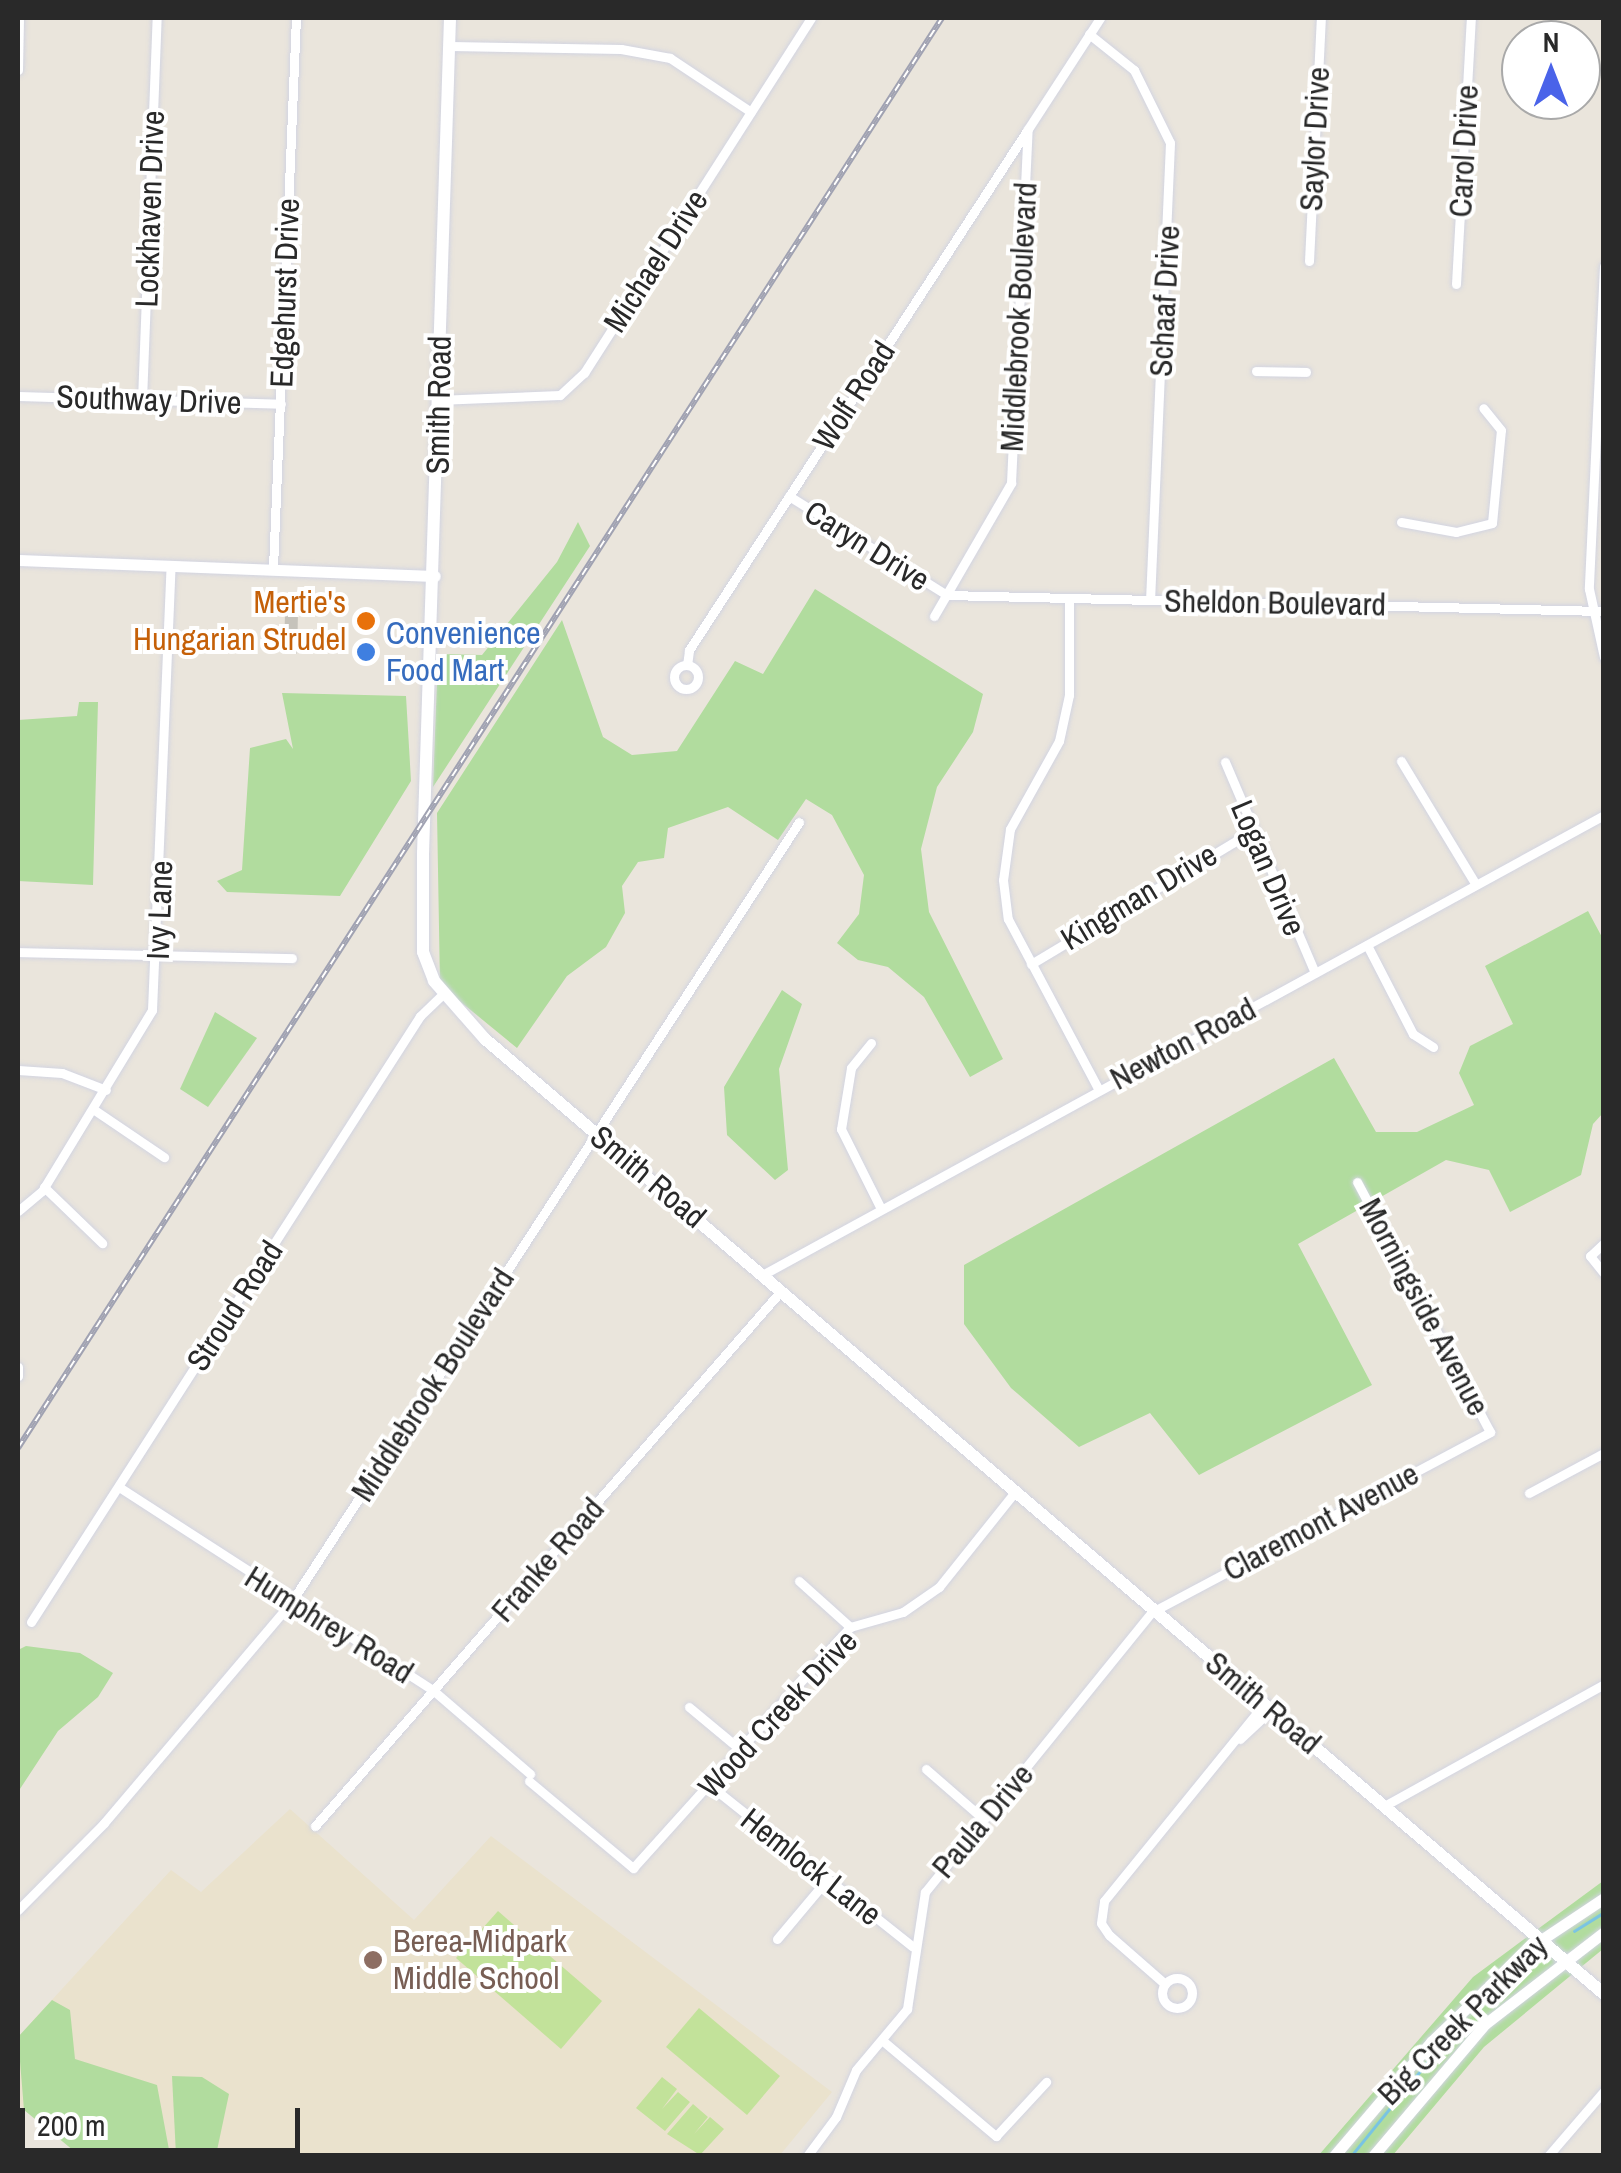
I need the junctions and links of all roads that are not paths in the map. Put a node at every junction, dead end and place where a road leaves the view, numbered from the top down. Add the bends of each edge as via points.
1 (20, 18) edge
2 (157, 18) edge
3 (296, 18) edge
4 (450, 18) edge
5 (811, 18) edge
6 (1100, 18) edge
7 (1321, 18) edge
8 (1471, 18) edge
9 (1089, 34) junction
10 (450, 46) junction
11 (18, 70) edge
12 (751, 112) junction
13 (1028, 129) junction
14 (1309, 261) dead end
15 (1604, 266) edge
16 (1456, 284) dead end
17 (1602, 328) edge
18 (1256, 371) dead end
19 (1306, 372) dead end
20 (18, 396) edge
21 (142, 400) junction
22 (437, 400) junction
23 (281, 404) junction
24 (1482, 408) dead end
25 (1598, 466) edge
26 (788, 496) junction
27 (1402, 522) dead end
28 (18, 560) edge
29 (170, 565) junction
30 (273, 568) junction
31 (436, 576) junction
32 (947, 596) junction
33 (1069, 600) junction
34 (1150, 600) junction
35 (1598, 611) edge
36 (934, 616) dead end
37 (1604, 657) edge
38 (687, 665) dead end
39 (1401, 761) dead end
40 (1224, 762) dead end
41 (1604, 815) edge
42 (799, 822) dead end
43 (1249, 833) junction
44 (1475, 884) junction
45 (1367, 945) junction
46 (18, 952) edge
47 (160, 955) junction
48 (292, 958) dead end
49 (1031, 964) junction
50 (1315, 974) junction
51 (442, 994) junction
52 (871, 1043) dead end
53 (1433, 1047) dead end
54 (18, 1070) edge
55 (106, 1090) junction
56 (1098, 1090) junction
57 (93, 1109) junction
58 (596, 1133) junction
59 (164, 1157) dead end
60 (1357, 1182) dead end
61 (44, 1186) junction
62 (881, 1210) junction
63 (18, 1211) edge
64 (102, 1243) dead end
65 (1604, 1243) edge
66 (1604, 1273) edge
67 (764, 1274) junction
68 (780, 1292) junction
69 (18, 1367) edge
70 (18, 1376) edge
71 (1490, 1432) joint
72 (1604, 1453) edge
73 (119, 1488) junction
74 (1014, 1493) junction
75 (1529, 1493) dead end
76 (798, 1581) dead end
77 (290, 1604) junction
78 (1152, 1612) junction
79 (31, 1622) dead end
80 (850, 1627) junction
81 (1604, 1684) edge
82 (434, 1692) junction
83 (690, 1707) dead end
84 (1268, 1707) junction
85 (742, 1750) junction
86 (926, 1769) dead end
87 (712, 1787) junction
88 (1386, 1805) junction
89 (981, 1817) junction
90 (315, 1826) dead end
91 (633, 1868) joint
92 (824, 1882) junction
93 (1604, 1898) edge
94 (18, 1910) edge
95 (1604, 1932) edge
96 (1540, 1938) junction
97 (778, 1939) dead end
98 (912, 1946) junction
99 (1562, 1958) junction
100 (1165, 1984) dead end
101 (1604, 1994) edge
102 (883, 2041) junction
103 (1046, 2082) dead end
104 (1604, 2091) edge
105 (807, 2156) edge
106 (1334, 2156) edge
107 (1372, 2156) edge
108 (1548, 2156) edge

1 - 11 street
2 - 21 street, Lockhaven Drive
3 - 23 street, Edgehurst Drive
4 - 10 main road, Smith Road
5 - 12 street, Michael Drive
6 - 9 street, Middlebrook Boulevard
7 - 14 street, Saylor Drive
8 - 16 street, Carol Drive
9 - 13 street, Middlebrook Boulevard
9 - 34 street, Schaaf Drive via 1134,70 1170,143
10 - 12 street via 621,48 670,58
10 - 22 main road, Smith Road
12 - 22 street, Michael Drive via 584,373 560,395
13 - 26 street, Wolf Road
13 - 32 street, Middlebrook Boulevard via 1011,483
15 - 17 street
17 - 25 street
18 - 19 street
20 - 21 street, Southway Drive
21 - 23 street, Southway Drive
22 - 31 main road, Smith Road
23 - 30 street, Edgehurst Drive
24 - 27 street via 1501,430 1492,523 1456,532 1408,529
25 - 35 street
26 - 32 street, Caryn Drive
26 - 38 street, Wolf Road via 689,650
28 - 29 street
29 - 30 street
29 - 47 street, Ivy Lane
30 - 31 street
31 - 51 main road, Smith Road via 422,932
32 - 33 street, Sheldon Boulevard
32 - 36 street, Middlebrook Boulevard
33 - 34 street, Sheldon Boulevard
33 - 49 street via 1069,694 1059,741 1010,828 1003,880 1008,919
34 - 35 street, Sheldon Boulevard
35 - 37 street
39 - 44 street
40 - 43 street, Logan Drive
41 - 44 street, Newton Road
42 - 58 street, Middlebrook Boulevard
43 - 49 street, Kingman Drive
43 - 50 street, Logan Drive
44 - 45 street, Newton Road
45 - 50 street, Newton Road
45 - 53 street via 1413,1034
46 - 47 street
47 - 48 street
47 - 55 street, Ivy Lane via 152,1010
49 - 56 street
50 - 56 street, Newton Road
51 - 58 main road, Smith Road
51 - 73 street, Stroud Road via 420,1016
52 - 62 street via 851,1068 841,1129
54 - 55 street via 62,1073
55 - 57 street, Ivy Lane
56 - 62 street, Newton Road
57 - 59 street
57 - 61 street, Ivy Lane
58 - 67 main road, Smith Road
58 - 77 street, Middlebrook Boulevard
60 - 71 street, Morningside Avenue
61 - 63 street, Ivy Lane
61 - 64 street
62 - 67 street, Newton Road
65 - 66 street via 1590,1256
67 - 68 main road, Smith Road
68 - 74 main road, Smith Road
68 - 82 street, Franke Road
69 - 70 street
71 - 78 street, Claremont Avenue
72 - 75 street
73 - 77 street, Humphrey Road
73 - 79 street, Stroud Road
74 - 78 main road, Smith Road
74 - 80 street, Wood Creek Drive via 939,1588 902,1612
76 - 80 street
77 - 82 street, Humphrey Road
77 - 94 street, Middlebrook Boulevard via 92,1837
78 - 84 main road, Smith Road
78 - 89 street, Paula Drive
80 - 85 street, Wood Creek Drive
81 - 88 street
82 - 90 street, Franke Road
82 - 91 street, Humphrey Road
83 - 85 street
84 - 88 main road, Smith Road
84 - 100 street via 1104,1900 1101,1923 1109,1935
85 - 87 street, Wood Creek Drive
86 - 89 street
87 - 91 street, Wood Creek Drive
87 - 92 street, Hemlock Lane
88 - 96 main road, Smith Road
89 - 98 street, Paula Drive via 924,1892
92 - 97 street
92 - 98 street, Hemlock Lane
93 - 96 street, Big Creek Parkway
95 - 99 street, Big Creek Parkway
96 - 99 main road, Smith Road
96 - 106 street, Big Creek Parkway via 1431,2042
98 - 102 street, Paula Drive via 907,2009
99 - 101 main road, Smith Road
99 - 107 street, Big Creek Parkway via 1484,2024
102 - 103 street via 996,2136
102 - 105 street, Paula Drive via 856,2070 836,2116
104 - 108 street

